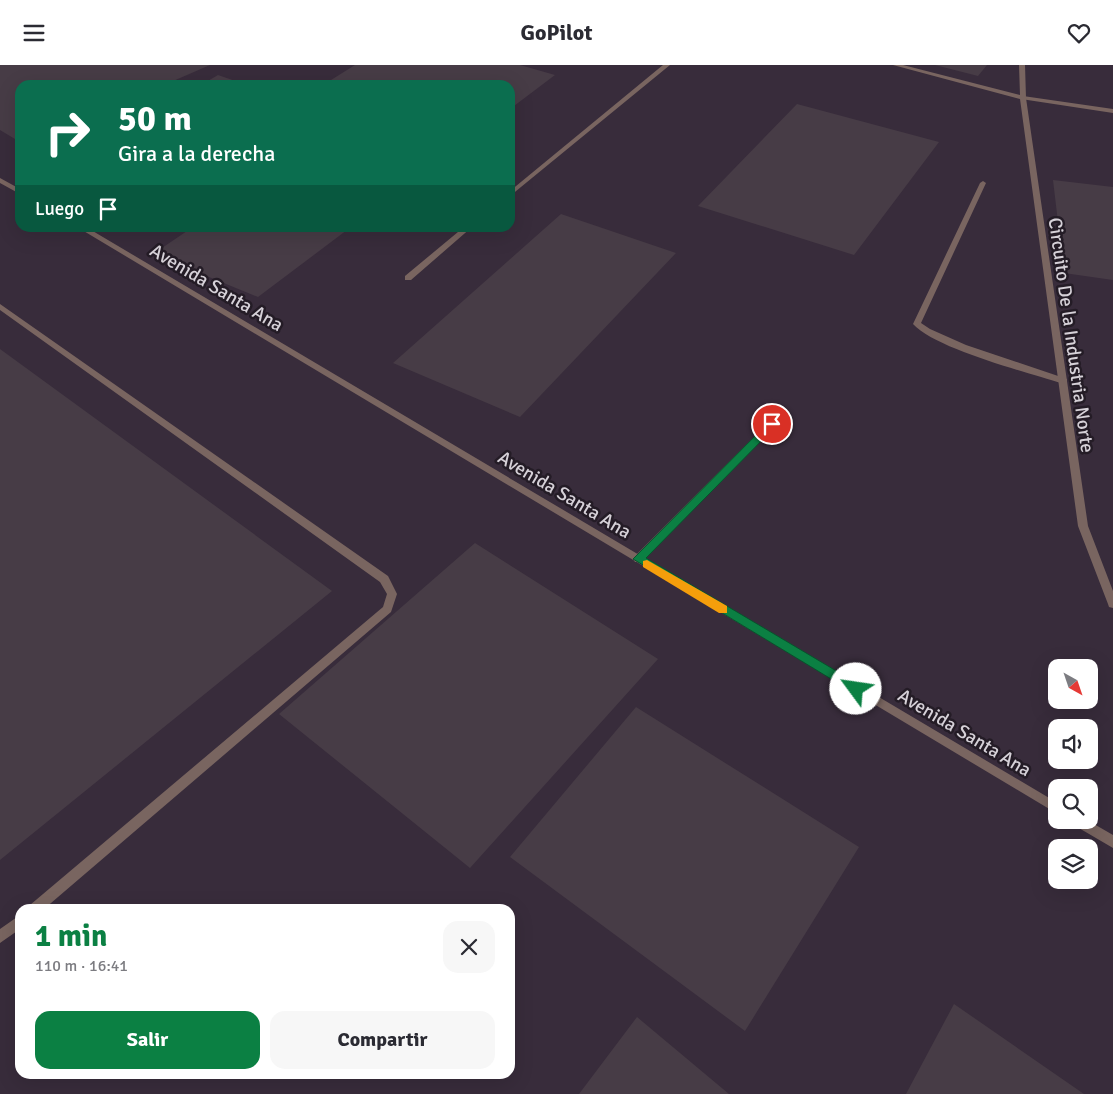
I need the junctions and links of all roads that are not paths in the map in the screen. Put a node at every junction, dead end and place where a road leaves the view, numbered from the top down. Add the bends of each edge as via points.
1 (667, 65) edge
2 (896, 65) edge
3 (1022, 65) edge
4 (1024, 98) junction
5 (1113, 111) edge
6 (0, 180) edge
7 (983, 183) dead end
8 (15, 189) edge
9 (515, 190) edge
10 (88, 232) edge
11 (463, 232) edge
12 (408, 278) dead end
13 (0, 306) edge
14 (1064, 381) junction
15 (772, 424) dead end
16 (638, 559) junction
17 (1113, 604) edge
18 (1048, 803) edge
19 (1091, 829) edge
20 (1113, 842) edge
21 (40, 904) edge
22 (15, 925) edge
23 (0, 937) edge

1 - 9 street
2 - 4 street
3 - 4 street, Circuito De la Industria Norte
4 - 5 street
4 - 14 street, Circuito De la Industria Norte
6 - 8 street
7 - 14 street via 917,323 928,332 966,347
10 - 16 street, Avenida Santa Ana
11 - 12 street
13 - 21 street via 384,579 392,594 387,609
14 - 17 street, Circuito De la Industria Norte via 1082,526
15 - 16 street
16 - 18 street, Avenida Santa Ana
19 - 20 street
22 - 23 street

